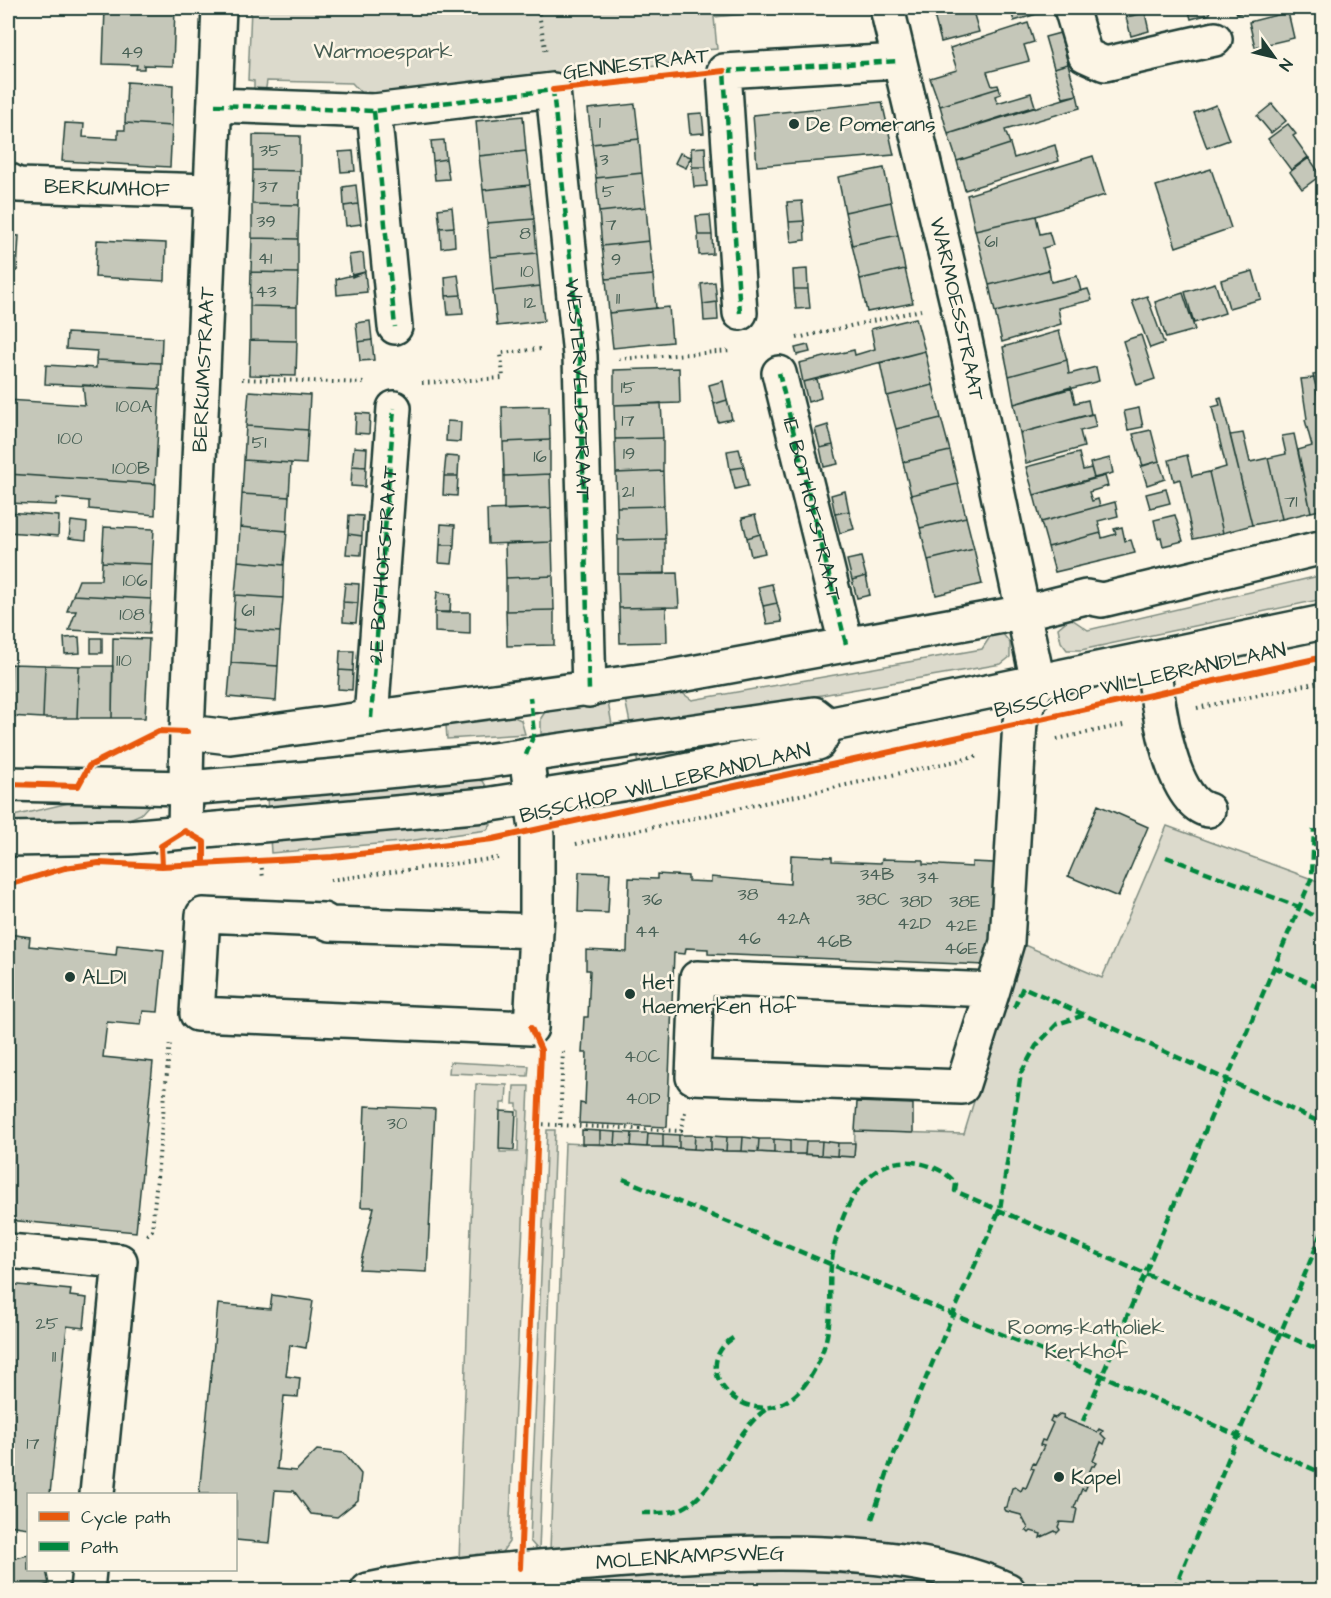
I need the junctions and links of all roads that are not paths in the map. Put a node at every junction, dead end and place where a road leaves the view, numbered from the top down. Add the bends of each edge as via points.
1 (219, 8) edge
2 (886, 8) edge
3 (1071, 8) edge
4 (1215, 39) dead end
5 (899, 61) junction
6 (553, 90) joint
7 (215, 105) junction
8 (374, 111) junction
9 (8, 180) edge
10 (210, 190) junction
11 (740, 313) dead end
12 (395, 327) dead end
13 (779, 373) dead end
14 (394, 408) dead end
15 (1323, 547) edge
16 (1025, 612) junction
17 (1323, 622) edge
18 (846, 644) junction
19 (1153, 658) junction
20 (1038, 682) junction
21 (589, 690) junction
22 (371, 718) junction
23 (828, 725) junction
24 (187, 732) junction
25 (526, 755) junction
26 (8, 784) edge
27 (186, 788) junction
28 (1208, 810) dead end
29 (535, 827) junction
30 (185, 831) junction
31 (8, 839) edge
32 (536, 931) junction
33 (993, 990) junction
34 (8, 1251) edge
35 (97, 1493) edge
36 (89, 1571) edge
37 (87, 1590) edge
38 (368, 1590) edge
39 (1008, 1590) edge

1 - 7 street, BERKUMSTRAAT
2 - 5 street, WARMOESSTRAAT
3 - 4 street via 1085,55 1105,64
5 - 11 street, GENNESTRAAT via 724,71
5 - 16 street, WARMOESSTRAAT
6 - 8 street, GENNESTRAAT
6 - 21 street, WESTERVELDSTRAAT via 580,356
7 - 8 street, GENNESTRAAT
7 - 10 street, BERKUMSTRAAT
8 - 12 street
9 - 10 street, BERKUMHOF via 18,185
10 - 24 street, BERKUMSTRAAT
13 - 18 street, 1E BOTHOFSTRAAT
14 - 22 street, 2E BOTHOFSTRAAT
15 - 16 street via 1139,592 1102,600 1086,597
16 - 18 street
16 - 20 street, WARMOESSTRAAT
17 - 19 street, BISSCHOP WILLEBRANDLAAN
18 - 21 street
19 - 20 street, BISSCHOP WILLEBRANDLAAN
19 - 28 street via 1161,716 1181,787 1193,804
20 - 23 street, BISSCHOP WILLEBRANDLAAN
20 - 33 street via 1020,735 1007,942
21 - 22 street
22 - 24 street via 230,737
23 - 25 street, BISSCHOP WILLEBRANDLAAN via 814,714
23 - 29 street, BISSCHOP WILLEBRANDLAAN via 818,743 633,782
24 - 27 street, BERKUMSTRAAT
25 - 27 street, BISSCHOP WILLEBRANDLAAN
25 - 29 street
26 - 27 street, BISSCHOP WILLEBRANDLAAN
27 - 30 street, BERKUMSTRAAT
29 - 30 street, BISSCHOP WILLEBRANDLAAN via 259,826
29 - 32 street, BISSCHOP WILLEBRANDLAAN
30 - 31 street, BISSCHOP WILLEBRANDLAAN via 119,837
32 - 32 street, BISSCHOP WILLEBRANDLAAN via 531,1028 197,1014 203,915
33 - 33 street via 697,978 693,1077 962,1087
34 - 35 street via 120,1261
36 - 37 street
38 - 39 street, MOLENKAMPSWEG via 520,1568 732,1554 847,1556 890,1561 940,1568

